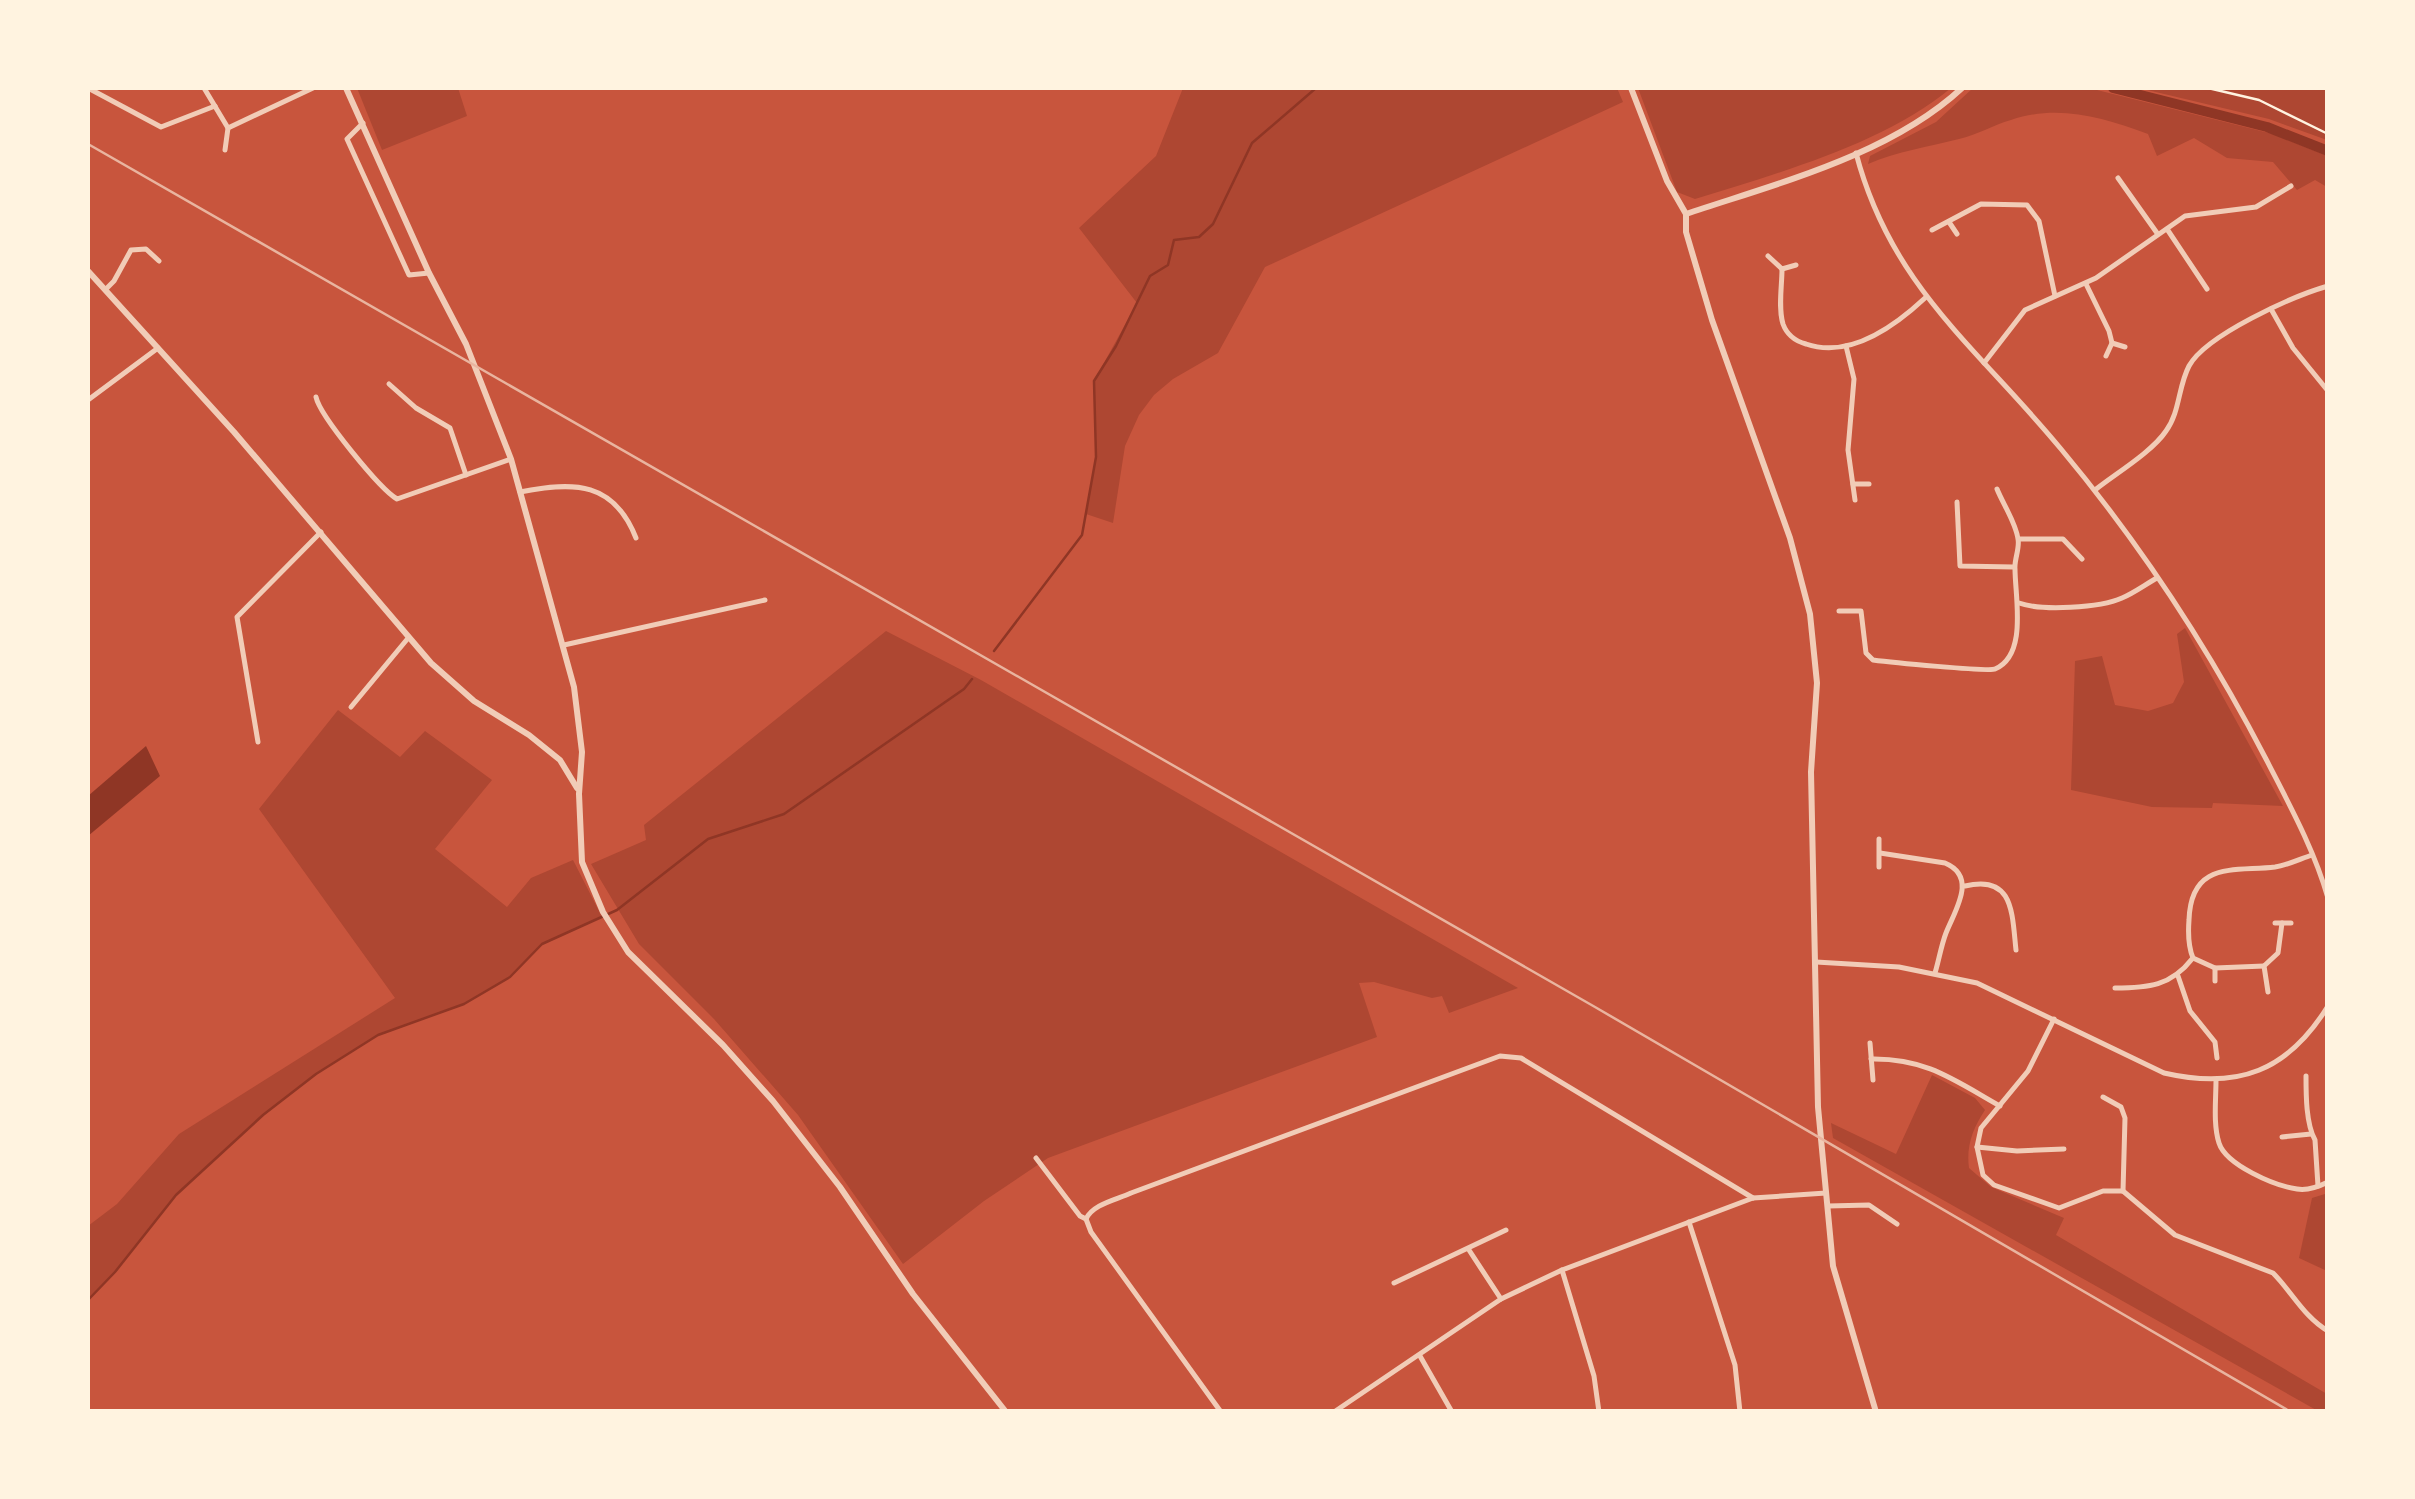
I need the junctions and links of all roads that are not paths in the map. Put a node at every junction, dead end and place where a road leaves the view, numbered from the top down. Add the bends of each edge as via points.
1 (88, 88) edge
2 (204, 88) edge
3 (312, 88) edge
4 (346, 88) edge
5 (1632, 88) edge
6 (1962, 88) edge
7 (215, 106) junction
8 (363, 123) junction
9 (228, 128) junction
10 (225, 150) dead end
11 (1856, 152) junction
12 (2118, 178) dead end
13 (2291, 186) dead end
14 (1686, 214) junction
15 (1949, 222) junction
16 (2166, 228) junction
17 (1932, 230) dead end
18 (1956, 234) dead end
19 (2158, 234) junction
20 (1768, 256) dead end
21 (159, 262) dead end
22 (1796, 265) dead end
23 (1782, 269) junction
24 (88, 270) edge
25 (430, 273) junction
26 (2086, 284) junction
27 (2328, 286) edge
28 (106, 289) junction
29 (2207, 289) dead end
30 (2055, 296) junction
31 (1925, 298) junction
32 (2271, 309) junction
33 (2112, 343) junction
34 (1846, 346) junction
35 (2125, 347) dead end
36 (158, 348) junction
37 (2106, 356) dead end
38 (1983, 363) junction
39 (389, 384) dead end
40 (2328, 391) edge
41 (316, 397) dead end
42 (88, 400) edge
43 (511, 460) junction
44 (466, 475) junction
45 (1853, 484) junction
46 (1869, 484) dead end
47 (1997, 489) dead end
48 (2095, 490) junction
49 (520, 492) junction
50 (1855, 500) dead end
51 (1957, 502) dead end
52 (321, 532) junction
53 (636, 538) dead end
54 (2018, 539) junction
55 (2082, 558) dead end
56 (2014, 568) junction
57 (2157, 578) junction
58 (765, 600) dead end
59 (2018, 603) junction
60 (1839, 612) dead end
61 (410, 636) junction
62 (564, 645) junction
63 (350, 707) dead end
64 (258, 742) dead end
65 (578, 794) junction
66 (1879, 839) dead end
67 (1880, 853) junction
68 (2312, 855) junction
69 (1879, 867) dead end
70 (1963, 886) junction
71 (2328, 898) edge
72 (2292, 923) dead end
73 (2016, 950) dead end
74 (2192, 958) junction
75 (1816, 962) junction
76 (2264, 966) junction
77 (2214, 968) junction
78 (1936, 973) junction
79 (2178, 976) junction
80 (2215, 981) dead end
81 (2115, 988) dead end
82 (2268, 992) dead end
83 (2328, 1006) edge
84 (2054, 1018) junction
85 (2212, 1020) dead end
86 (2204, 1026) junction
87 (1870, 1043) dead end
88 (2217, 1058) dead end
89 (1871, 1059) junction
90 (2306, 1076) dead end
91 (1873, 1080) dead end
92 (2216, 1080) junction
93 (2103, 1097) dead end
94 (2000, 1106) junction
95 (2311, 1134) junction
96 (2282, 1137) dead end
97 (1977, 1148) junction
98 (2064, 1150) dead end
99 (1036, 1158) dead end
100 (2328, 1182) edge
101 (2318, 1186) junction
102 (2123, 1191) junction
103 (1826, 1193) junction
104 (1753, 1198) junction
105 (1828, 1206) junction
106 (1086, 1220) junction
107 (1689, 1222) junction
108 (1897, 1224) dead end
109 (1506, 1230) dead end
110 (1469, 1250) junction
111 (1562, 1270) junction
112 (1394, 1283) dead end
113 (1501, 1299) junction
114 (2328, 1331) edge
115 (1420, 1356) junction
116 (1006, 1412) edge
117 (1221, 1412) edge
118 (1334, 1412) edge
119 (1452, 1412) edge
120 (1599, 1412) edge
121 (1740, 1412) edge
122 (1876, 1412) edge

1 - 7 street via 161,128
2 - 7 street
3 - 9 street
4 - 8 street
5 - 14 street
6 - 11 street via 1918,123
7 - 9 street
8 - 25 street
8 - 25 street via 347,139 409,275
9 - 10 street
11 - 14 street
11 - 31 street via 1892,244
12 - 19 street
13 - 16 street via 2256,207 2200,212
14 - 75 street via 1712,320 1790,538 1810,614 1817,683 1811,772
15 - 17 street
15 - 18 street
15 - 30 street via 1980,204 2027,205 2038,221
16 - 19 street
16 - 29 street
19 - 26 street
20 - 23 street
21 - 28 street via 146,249 131,250
22 - 23 street
23 - 34 street via 1782,318 1790,337 1812,346
24 - 28 street
25 - 43 street
26 - 30 street
26 - 33 street
27 - 32 street
28 - 36 street
30 - 38 street via 2020,314
31 - 34 street via 1880,332
31 - 38 street
32 - 40 street
32 - 48 street via 2194,360 2165,434
33 - 35 street
33 - 37 street
34 - 45 street via 1854,379 1848,450
36 - 42 street
36 - 52 street
38 - 48 street
39 - 44 street via 450,428
41 - 44 street via 393,498
43 - 44 street
43 - 49 street
45 - 46 street
45 - 50 street
47 - 54 street
48 - 57 street
49 - 53 street via 577,486 596,492 625,511
49 - 62 street
51 - 56 street via 1960,566
52 - 61 street
52 - 64 street via 236,618
54 - 55 street via 2063,539
54 - 56 street
56 - 59 street
57 - 59 street via 2098,605
57 - 68 street via 2196,631
58 - 62 street
59 - 60 street via 2012,653 1987,672 1873,660 1866,653 1862,611
61 - 63 street
61 - 65 street via 474,701 560,760
62 - 65 street via 581,731
65 - 116 street via 582,862 628,952 773,1101
66 - 67 street
67 - 69 street
67 - 70 street via 1945,862
68 - 71 street
68 - 74 street via 2276,867 2226,868 2202,883 2189,910
70 - 73 street via 1987,882 2004,892
70 - 78 street
72 - 76 street via 2278,923 2278,953
74 - 77 street
74 - 79 street
75 - 78 street
75 - 103 street via 1814,1035
76 - 77 street
76 - 82 street
77 - 80 street
78 - 84 street via 1977,983
79 - 81 street via 2148,988
79 - 86 street via 2190,1010
83 - 92 street via 2291,1054
84 - 92 street via 2164,1073
84 - 94 street via 2028,1071
85 - 86 street
86 - 88 street
87 - 89 street
89 - 91 street
89 - 94 street via 1926,1066
90 - 95 street
92 - 101 street via 2216,1126 2226,1157 2282,1185
93 - 102 street via 2124,1118
94 - 97 street via 1982,1128
95 - 96 street
95 - 101 street
97 - 98 street
97 - 102 street via 1983,1175 1994,1185 2047,1206
99 - 106 street
100 - 101 street
102 - 114 street via 2175,1235 2273,1273 2311,1322
103 - 104 street
103 - 105 street
104 - 106 street via 1521,1058 1500,1056 1131,1194 1090,1211
104 - 107 street
105 - 108 street via 1869,1205
105 - 122 street via 1833,1266
106 - 117 street
107 - 111 street
107 - 121 street via 1735,1365
109 - 110 street
110 - 112 street
110 - 113 street
111 - 113 street
111 - 120 street
113 - 115 street
115 - 118 street
115 - 119 street

